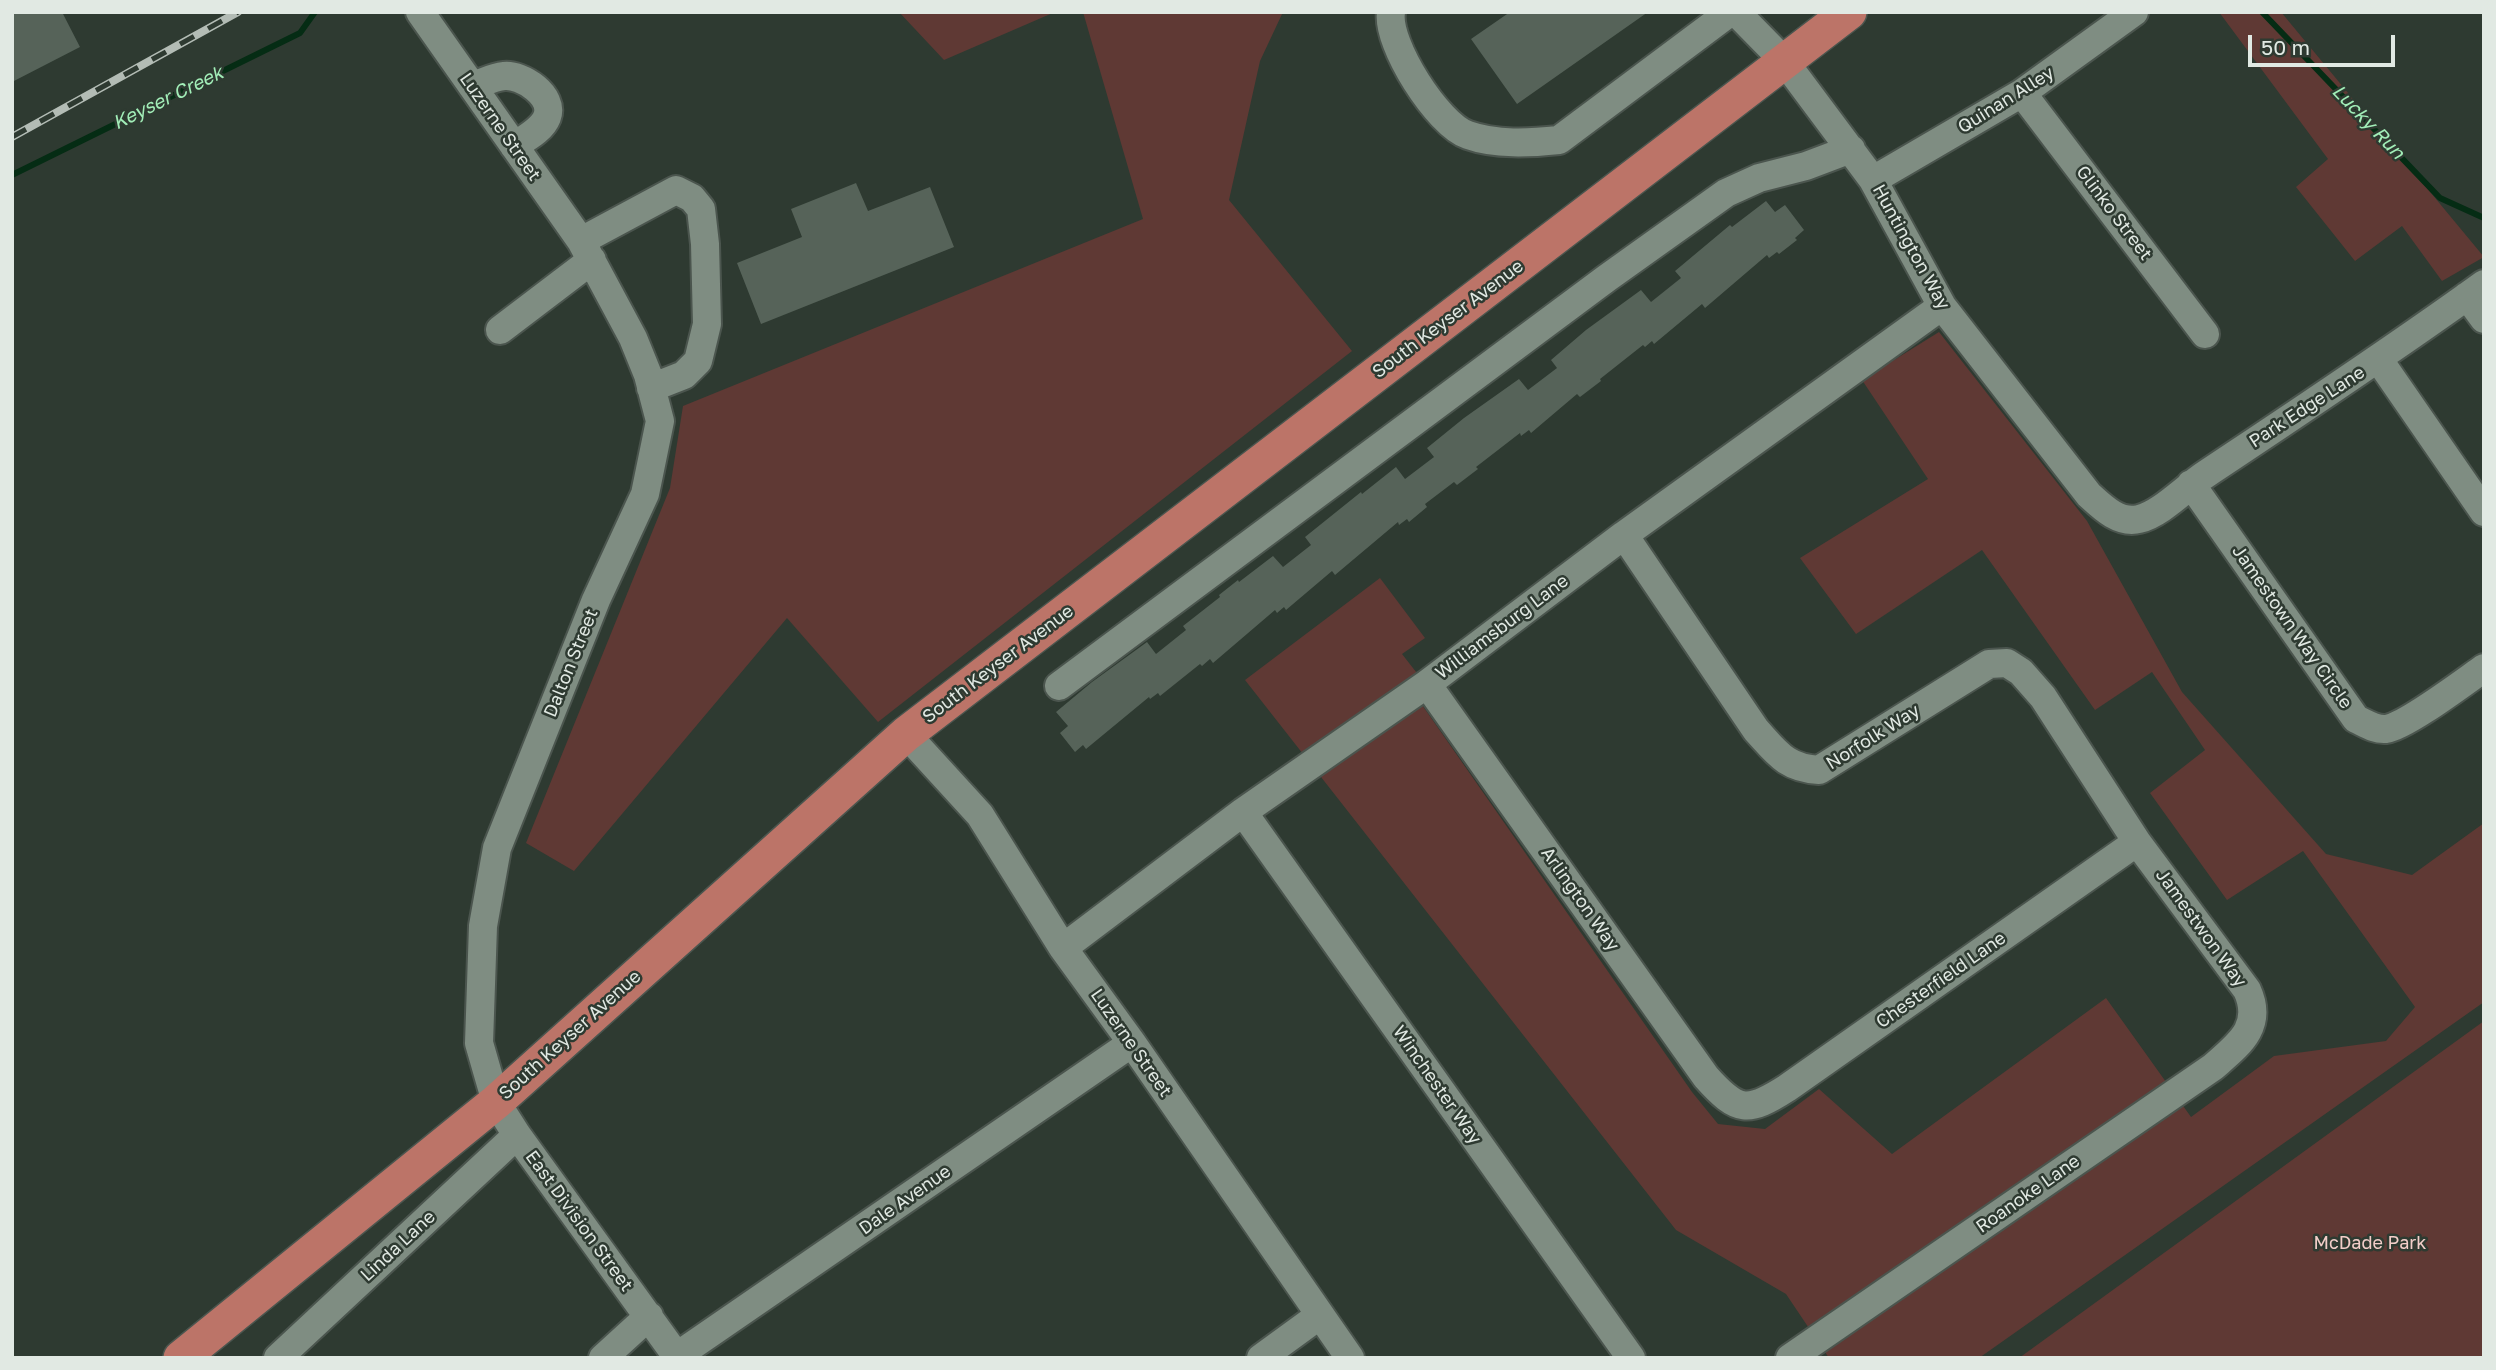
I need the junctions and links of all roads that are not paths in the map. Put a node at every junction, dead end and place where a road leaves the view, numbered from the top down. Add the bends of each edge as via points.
1 (420, 12) edge
2 (1391, 12) edge
3 (1730, 12) edge
4 (1736, 12) edge
5 (1849, 12) edge
6 (2134, 12) edge
7 (1785, 62) junction
8 (472, 86) junction
9 (2022, 93) junction
10 (514, 146) junction
11 (1851, 149) junction
12 (1873, 180) junction
13 (587, 251) junction
14 (2475, 290) edge
15 (1942, 306) junction
16 (2484, 319) edge
17 (500, 330) dead end
18 (2205, 334) dead end
19 (2379, 360) junction
20 (651, 388) junction
21 (2191, 484) junction
22 (2484, 512) edge
23 (2126, 519) joint
24 (1624, 535) junction
25 (2484, 668) edge
26 (1427, 684) junction
27 (1059, 686) dead end
28 (906, 734) junction
29 (1243, 812) junction
30 (2137, 842) junction
31 (1063, 948) junction
32 (2253, 1019) joint
33 (1132, 1044) junction
34 (496, 1102) junction
35 (1741, 1107) joint
36 (517, 1135) junction
37 (1320, 1315) junction
38 (667, 1342) edge
39 (181, 1358) edge
40 (278, 1358) edge
41 (603, 1358) edge
42 (1261, 1358) edge
43 (1350, 1358) edge
44 (1631, 1358) edge
45 (1790, 1358) edge

1 - 8 street, Luzerne Street
2 - 3 street via 1391,30 1409,72 1452,128 1483,139 1531,143 1559,140
4 - 7 street, Huntington Way
5 - 7 main road, South Keyser Avenue
6 - 9 street, Quinan Alley
7 - 11 street, Huntington Way
7 - 28 main road, South Keyser Avenue
8 - 10 street, Luzerne Street
8 - 10 street via 504,76 518,77 545,100 546,120
9 - 12 street, Quinan Alley
9 - 18 street, Glinko Street
10 - 13 street, Luzerne Street
11 - 12 street, Huntington Way
11 - 27 street via 1726,193
12 - 15 street, Huntington Way
13 - 17 street
13 - 20 street, Dalton Street via 633,338
13 - 20 street via 676,190 701,209 708,324 698,361 684,375
14 - 16 street
14 - 19 street, Park Edge Lane
15 - 23 street, Huntington Way via 2089,495 2107,512
15 - 24 street, Williamsburg Lane
19 - 21 street, Park Edge Lane
19 - 22 street
20 - 34 street, Dalton Street via 660,421 645,494 596,600 497,848 483,926 480,1043
21 - 23 street, Park Edge Lane via 2155,513
21 - 25 street, Jamestown Way Circle via 2356,719 2387,729
24 - 26 street, Williamsburg Lane
24 - 30 street, Norfolk Way via 1756,730 1781,757 1800,769 1819,770 1989,664 2007,663 2043,697
26 - 29 street, Williamsburg Lane
26 - 35 street, Arlington Way via 1706,1077
28 - 31 street, Luzerne Street via 980,815
28 - 34 main road, South Keyser Avenue
29 - 31 street, Williamsburg Lane
29 - 44 street, Winchester Way
30 - 32 street, Jamestwon Way via 2247,990
30 - 35 street, Chesterfield Lane via 1787,1088 1762,1104
31 - 33 street, Luzerne Street
32 - 45 street, Roanoke Lane via 2242,1042 2213,1067
33 - 37 street, Luzerne Street
33 - 38 street, Dale Avenue
34 - 36 street, East Division Street
34 - 39 main road, South Keyser Avenue
36 - 38 street, East Division Street
36 - 40 street, Linda Lane
37 - 42 street
37 - 43 street, Luzerne Street
38 - 41 street, Dale Avenue

